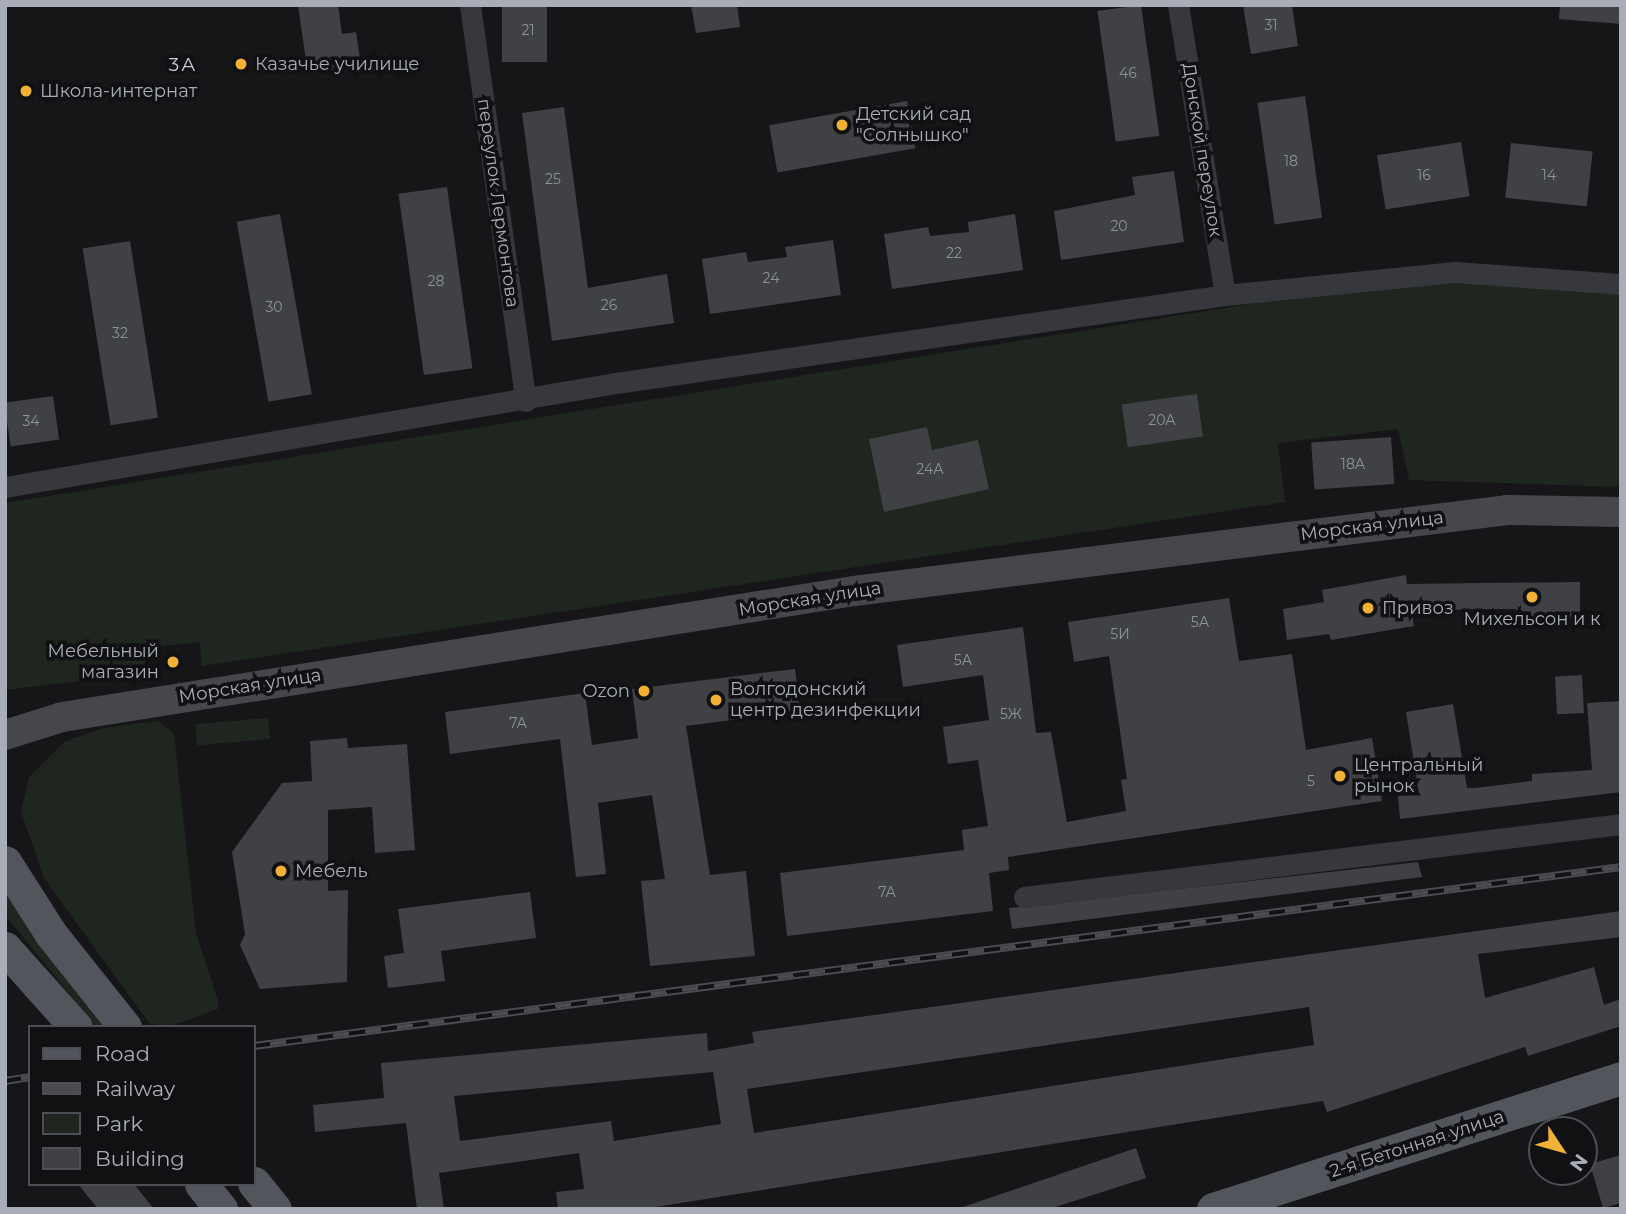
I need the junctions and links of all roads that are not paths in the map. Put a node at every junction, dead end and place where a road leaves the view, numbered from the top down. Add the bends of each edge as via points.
1 (470, 5) edge
2 (1178, 5) edge
3 (1621, 284) edge
4 (1225, 295) junction
5 (526, 401) junction
6 (5, 487) edge
7 (1621, 512) edge
8 (5, 735) edge
9 (1621, 824) edge
10 (5, 862) edge
11 (1024, 897) dead end
12 (5, 948) edge
13 (74, 1025) edge
14 (123, 1025) edge
15 (1621, 1078) edge
16 (256, 1185) edge
17 (203, 1186) edge
18 (220, 1209) edge
19 (275, 1209) edge
20 (1213, 1209) edge

1 - 5 street, переулок Лермонтова
2 - 4 street, Донской переулок
3 - 4 street via 1455,272
4 - 5 street
5 - 6 street
7 - 8 street, Морская улица via 1507,510 854,591 62,717
9 - 11 street
10 - 14 main road via 51,934
12 - 13 main road
15 - 20 main road, 2-я Бетонная улица
16 - 19 main road
17 - 18 main road

